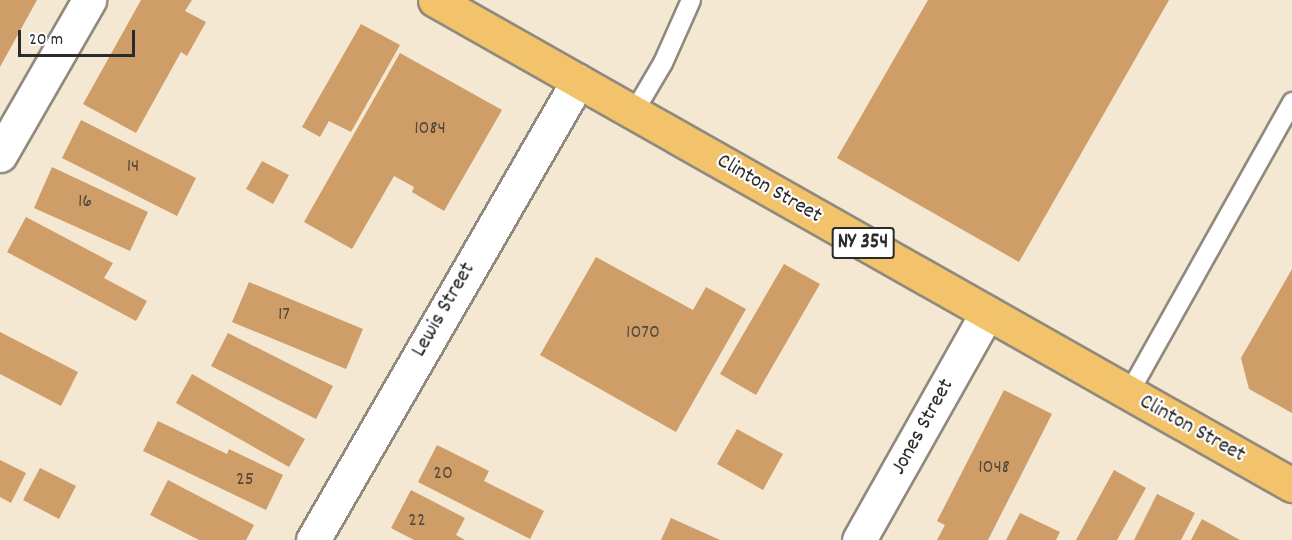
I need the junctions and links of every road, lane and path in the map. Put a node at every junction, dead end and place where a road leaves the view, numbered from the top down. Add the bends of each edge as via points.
1 (89, 0) edge
2 (435, 0) edge
3 (692, 0) edge
4 (578, 81) junction
5 (1292, 102) edge
6 (633, 112) junction
7 (0, 155) edge
8 (987, 313) junction
9 (1129, 393) junction
10 (1292, 485) edge
11 (313, 540) edge
12 (859, 540) edge

1 - 7 street
2 - 4 main road, Clinton Street / NY 354
3 - 6 lane via 663,63
4 - 6 main road, Clinton Street / NY 354
4 - 11 street, Lewis Street
5 - 9 lane
6 - 8 main road, Clinton Street / NY 354
8 - 9 main road, Clinton Street / NY 354
8 - 12 street, Jones Street
9 - 10 main road, Clinton Street / NY 354

